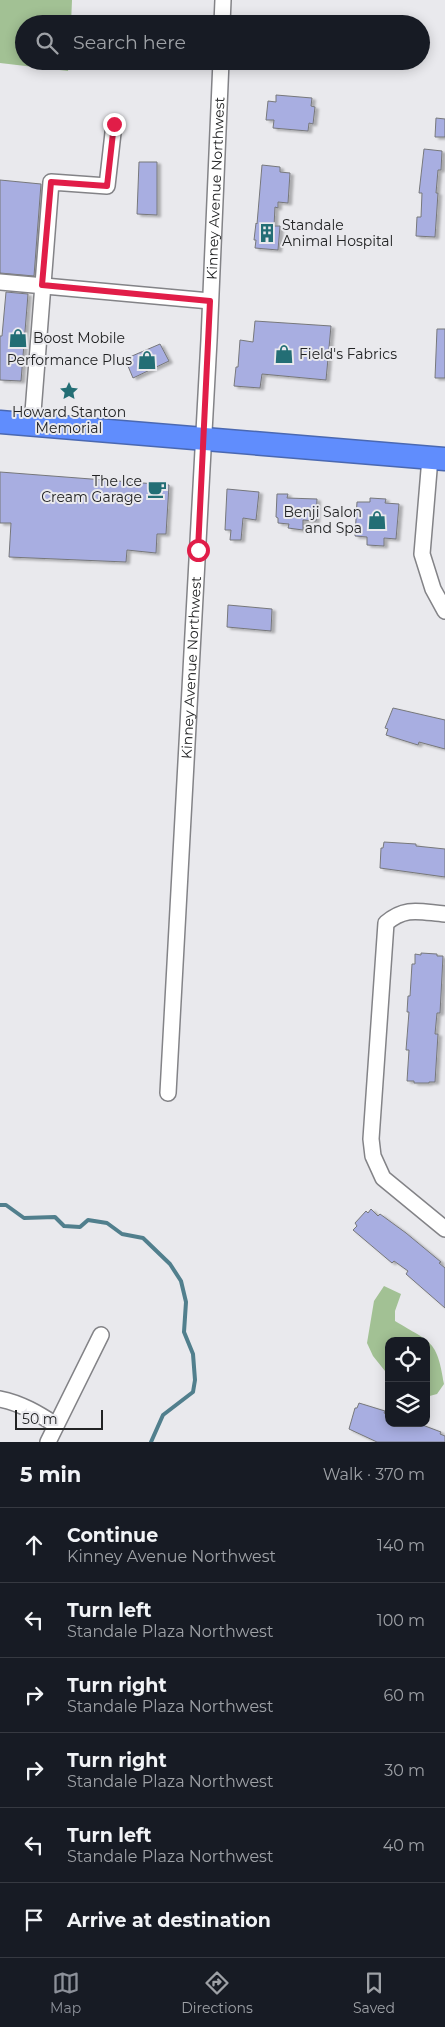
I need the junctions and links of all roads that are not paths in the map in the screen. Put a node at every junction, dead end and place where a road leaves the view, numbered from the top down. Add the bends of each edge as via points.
1 (223, 0) edge
2 (222, 15) edge
3 (220, 70) edge
4 (114, 124) dead end
5 (0, 282) edge
6 (42, 285) junction
7 (210, 301) junction
8 (0, 422) edge
9 (32, 425) junction
10 (204, 439) junction
11 (437, 458) edge
12 (445, 611) edge
13 (445, 914) edge
14 (168, 1093) dead end
15 (445, 1229) edge
16 (101, 1334) dead end
17 (0, 1399) edge
18 (56, 1425) junction
19 (48, 1442) edge

1 - 2 street
3 - 7 street, Kinney Avenue Northwest
4 - 6 street via 107,186 51,182
5 - 6 street
6 - 7 street
6 - 9 street
7 - 10 street, Kinney Avenue Northwest
8 - 9 highway
9 - 10 highway
10 - 11 highway
10 - 14 street, Kinney Avenue Northwest
11 - 12 street via 422,554 433,589
13 - 15 street via 409,911 397,913 386,923 371,1139 373,1156 384,1178
16 - 18 street
17 - 18 street via 35,1412
18 - 19 street

